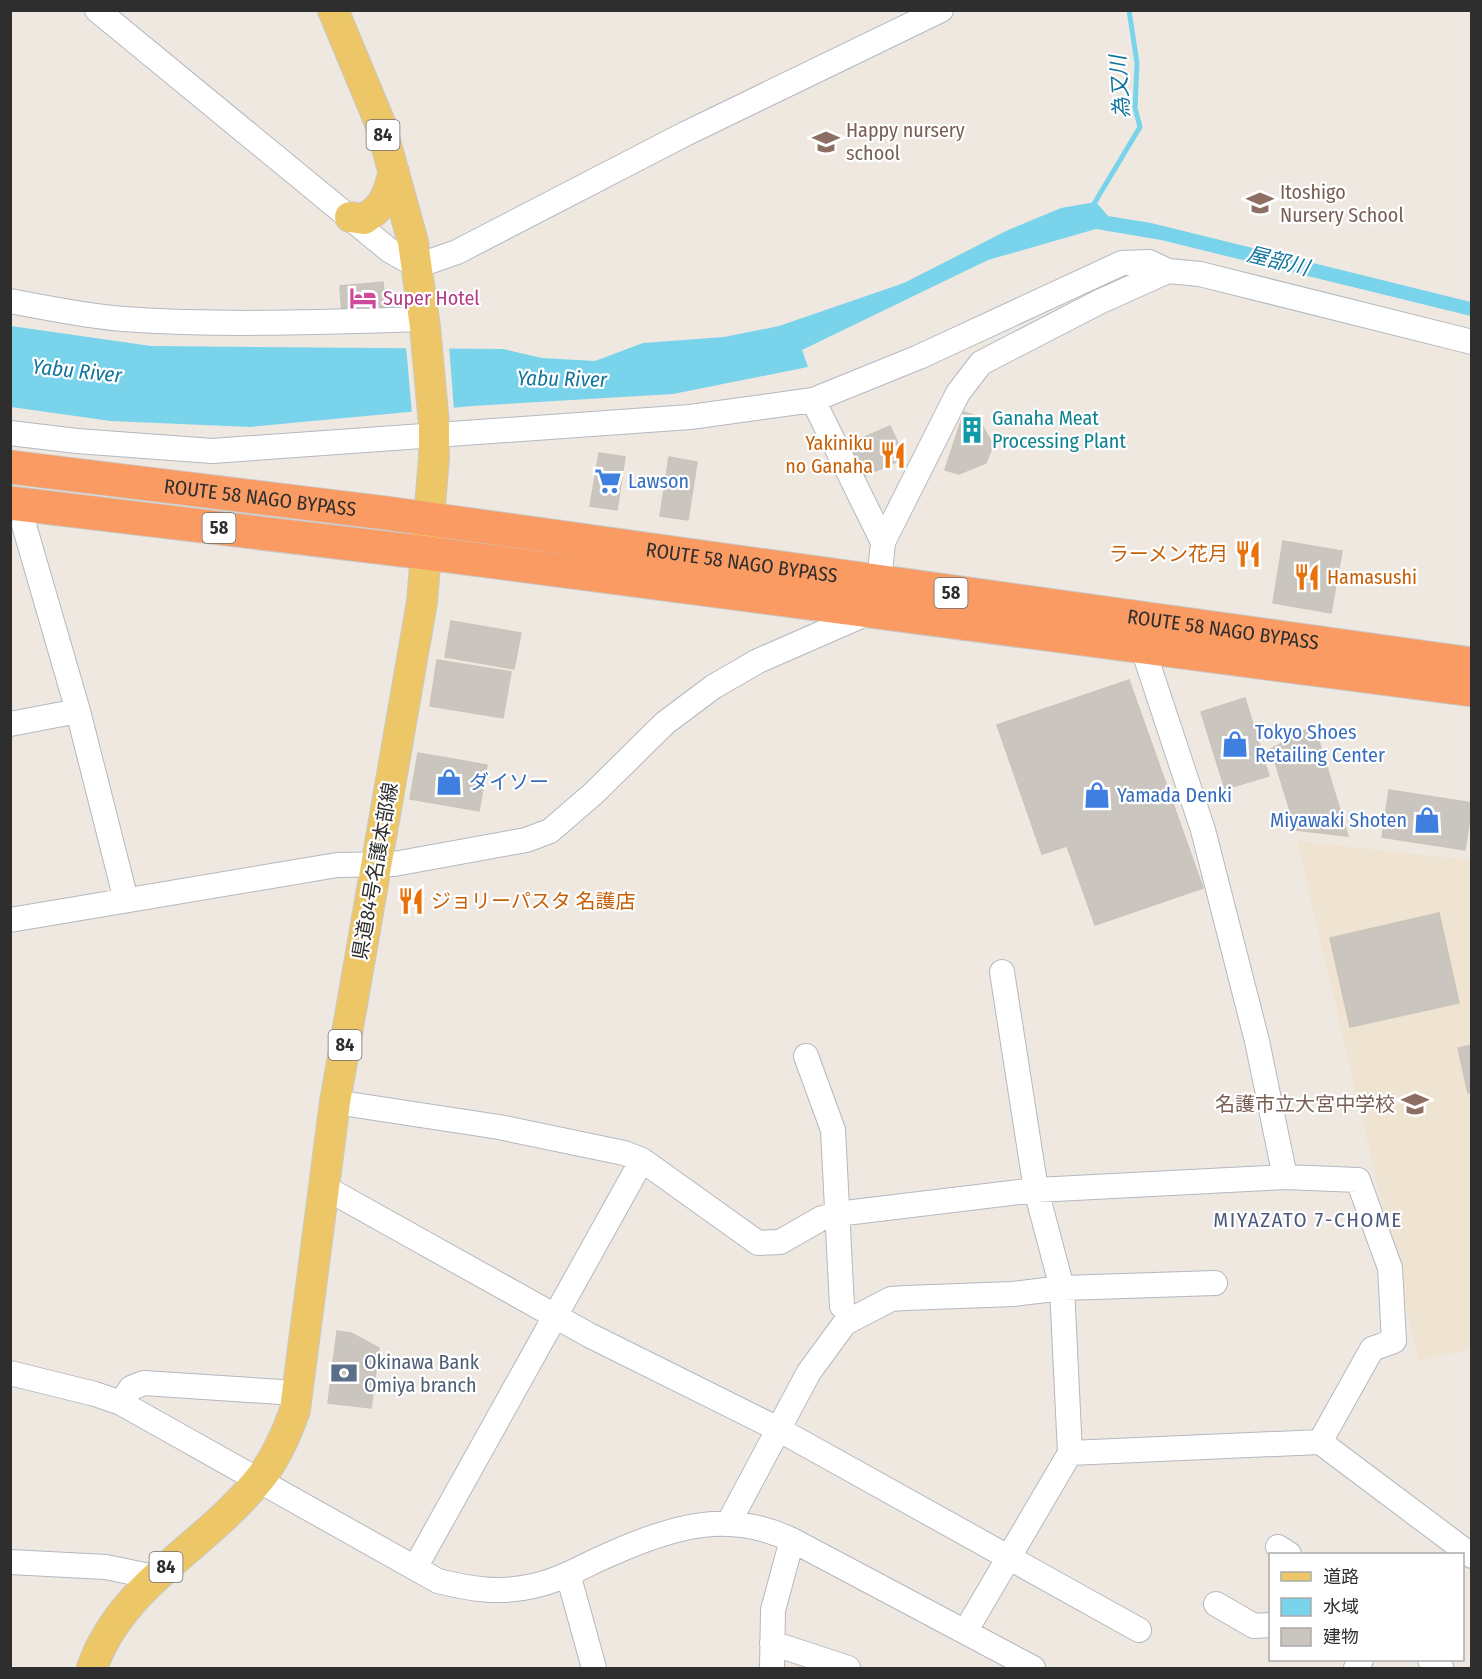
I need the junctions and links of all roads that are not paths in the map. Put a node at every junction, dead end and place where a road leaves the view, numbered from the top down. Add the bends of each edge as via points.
1 (97, 10) edge
2 (333, 10) edge
3 (941, 10) edge
4 (394, 172) junction
5 (350, 217) junction
6 (417, 266) junction
7 (1168, 271) junction
8 (10, 301) edge
9 (425, 323) junction
10 (1472, 342) edge
11 (813, 400) junction
12 (434, 429) junction
13 (10, 433) edge
14 (10, 467) edge
15 (19, 504) edge
16 (430, 520) junction
17 (883, 542) junction
18 (427, 553) junction
19 (875, 597) junction
20 (1142, 646) junction
21 (1472, 664) edge
22 (1472, 690) edge
23 (78, 711) junction
24 (10, 724) edge
25 (377, 863) junction
26 (126, 900) junction
27 (10, 920) edge
28 (1002, 972) dead end
29 (807, 1056) dead end
30 (335, 1102) junction
31 (642, 1160) junction
32 (1284, 1177) junction
33 (324, 1187) junction
34 (1036, 1190) junction
35 (837, 1214) junction
36 (1215, 1283) dead end
37 (1062, 1288) junction
38 (842, 1306) dead end
39 (556, 1316) junction
40 (10, 1373) edge
41 (281, 1392) dead end
42 (126, 1396) junction
43 (778, 1429) junction
44 (1320, 1442) junction
45 (1070, 1453) junction
46 (259, 1481) junction
47 (729, 1522) junction
48 (792, 1540) junction
49 (1008, 1555) junction
50 (1472, 1556) edge
51 (10, 1562) edge
52 (415, 1568) junction
53 (568, 1574) junction
54 (154, 1577) junction
55 (1216, 1604) dead end
56 (1269, 1625) edge
57 (1139, 1630) dead end
58 (965, 1632) junction
59 (772, 1643) junction
60 (92, 1668) edge
61 (594, 1668) edge
62 (772, 1668) edge
63 (848, 1668) edge
64 (1033, 1668) edge

1 - 5 street
2 - 4 main road, 県道84号名護本部線 / 84 via 380,123
3 - 6 street via 685,134 457,252
4 - 5 main road via 380,208 364,219
4 - 6 main road, 県道84号名護本部線 / 84
5 - 6 street via 389,250
6 - 9 main road, 県道84号名護本部線 / 84
7 - 10 street via 1200,274
7 - 11 street via 1149,262 1122,263 919,357
7 - 17 street via 981,363 958,393
8 - 9 street via 123,319 271,324
9 - 12 main road, 県道84号名護本部線 / 84
11 - 12 street via 690,417
11 - 17 street
12 - 13 street via 212,451
12 - 16 main road, 県道84号名護本部線 / 84
14 - 16 highway, ROUTE 58 NAGO BYPASS / 58
15 - 18 highway, ROUTE 58 NAGO BYPASS / 58
15 - 23 street
16 - 18 main road, 県道84号名護本部線 / 84
16 - 19 highway, ROUTE 58 NAGO BYPASS / 58
17 - 19 street
18 - 19 highway, ROUTE 58 NAGO BYPASS / 58
18 - 25 main road, 県道84号名護本部線 / 84
19 - 20 highway, ROUTE 58 NAGO BYPASS / 58
19 - 21 highway, ROUTE 58 NAGO BYPASS / 58
19 - 25 street via 713,687 665,723 550,831 526,840 459,853 394,864
20 - 22 highway, ROUTE 58 NAGO BYPASS / 58
20 - 32 street via 1203,830 1257,1041
23 - 24 street
23 - 26 street
25 - 26 street via 337,865
25 - 30 main road, 県道84号名護本部線 / 84
26 - 27 street
28 - 34 street
29 - 35 street via 832,1130
30 - 31 street via 499,1127
30 - 33 main road, 県道84号名護本部線 / 84
31 - 35 street via 759,1243 780,1242 822,1218
31 - 39 street
32 - 34 street
32 - 44 street via 1358,1180 1390,1268 1394,1341 1372,1349
33 - 39 street
33 - 46 main road, 県道84号名護本部線 / 84 via 297,1402 283,1443
34 - 35 street
34 - 37 street
35 - 38 street
36 - 37 street
37 - 43 street via 891,1299 868,1309 845,1323 809,1372
37 - 45 street
39 - 43 street
39 - 52 street
40 - 42 street via 95,1394
41 - 42 street via 144,1383
42 - 46 street
43 - 47 street
43 - 49 street
44 - 45 street
44 - 50 street
45 - 49 street
46 - 52 street
46 - 54 main road, 県道84号名護本部線 / 84 via 230,1512
47 - 48 street via 774,1531
47 - 53 street via 686,1527 651,1538
48 - 58 street
48 - 59 street via 773,1610
49 - 57 street
49 - 58 street
51 - 54 street via 106,1567
52 - 53 street via 438,1581 484,1591 533,1586
53 - 61 street
54 - 60 main road, 県道84号名護本部線 / 84 via 114,1622
55 - 56 street via 1254,1626
58 - 64 street
59 - 62 street
59 - 63 street

